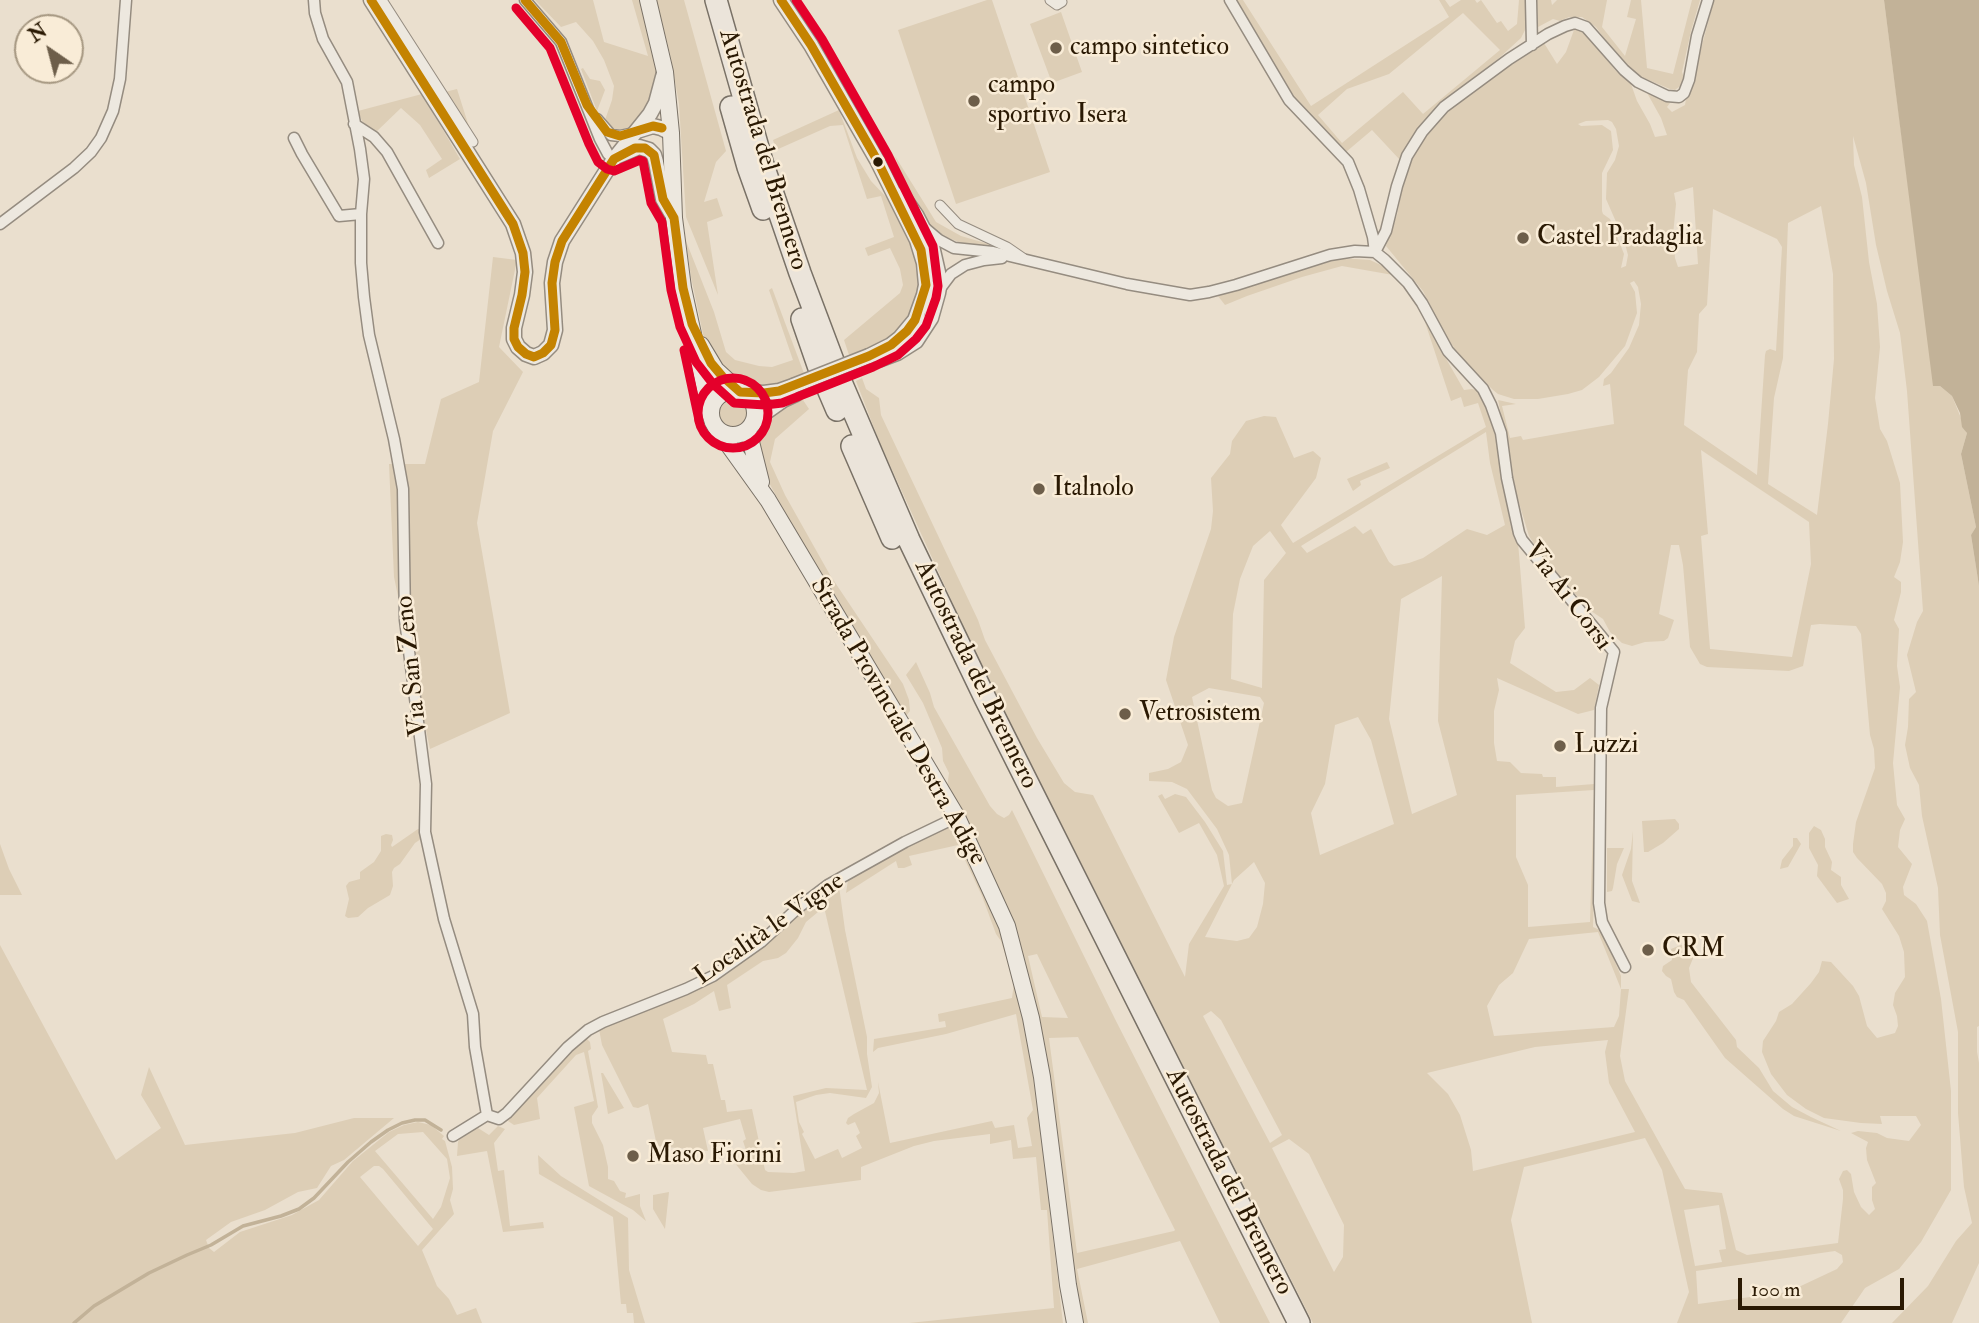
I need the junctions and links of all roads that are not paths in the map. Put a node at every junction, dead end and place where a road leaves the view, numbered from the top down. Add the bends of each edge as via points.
1 (126, 0) edge
2 (314, 0) edge
3 (371, 0) edge
4 (382, 0) edge
5 (525, 0) edge
6 (648, 0) edge
7 (702, 0) edge
8 (716, 0) edge
9 (781, 0) edge
10 (1050, 0) edge
11 (1230, 0) edge
12 (1531, 0) edge
13 (1708, 0) edge
14 (1062, 2) dead end
15 (1532, 44) junction
16 (664, 72) junction
17 (587, 105) junction
18 (354, 124) junction
19 (634, 133) junction
20 (671, 134) junction
21 (295, 138) dead end
22 (473, 142) dead end
23 (614, 159) junction
24 (877, 160) junction
25 (940, 205) dead end
26 (361, 214) junction
27 (674, 218) junction
28 (0, 223) edge
29 (923, 226) junction
30 (438, 243) dead end
31 (958, 248) junction
32 (920, 250) junction
33 (1375, 252) junction
34 (1025, 259) junction
35 (936, 263) junction
36 (968, 265) junction
37 (932, 287) junction
38 (692, 324) junction
39 (794, 390) junction
40 (740, 392) junction
41 (713, 421) junction
42 (751, 427) junction
43 (768, 500) junction
44 (957, 817) junction
45 (1625, 967) dead end
46 (487, 1115) junction
47 (453, 1136) dead end
48 (1075, 1323) edge
49 (1284, 1323) edge
50 (1299, 1323) edge

1 - 28 street via 120,79 101,138 74,169
2 - 18 street, Via San Zeno via 323,39 347,82
3 - 23 street via 513,224 525,272 514,339 526,354 534,357 551,345 555,330 552,283 562,241
4 - 22 street
5 - 17 street via 561,42
6 - 16 main road, Strada Provinciale Destra Adige
7 - 49 highway, Autostrada del Brennero via 748,167 820,368 868,484 972,704
8 - 50 highway, Autostrada del Brennero via 763,165 800,273 909,540
9 - 24 street
10 - 14 street via 1057,5
11 - 33 street via 1289,100 1348,162
12 - 15 street
13 - 15 street via 1689,80 1679,97 1638,82 1586,27 1575,23
15 - 33 street via 1444,107 1422,132 1407,156 1386,231
16 - 19 street via 656,103
16 - 20 main road, Strada Provinciale Destra Adige
17 - 19 street via 611,135
17 - 23 street via 600,139
18 - 26 street, Via San Zeno via 364,179
18 - 30 street via 387,152
19 - 20 street via 653,126
19 - 23 street
20 - 27 main road, Strada Provinciale Destra Adige
21 - 26 street via 339,216
23 - 27 street via 635,148 649,150 663,199
24 - 29 street
24 - 32 street
25 - 34 street via 958,224
26 - 46 street, Via San Zeno via 369,335 403,489 405,620 426,784 425,832 444,919 473,1014
27 - 38 main road, Strada Provinciale Destra Adige
29 - 31 street via 946,245
29 - 35 street
31 - 34 street
31 - 35 street
32 - 35 street
32 - 37 street
33 - 34 street via 1330,255 1190,295
33 - 45 street, Via Ai Corsi via 1415,293 1448,351 1483,389 1501,433 1522,540 1614,652 1601,708 1599,903 1602,922
34 - 36 street via 994,258
35 - 36 street
35 - 37 street via 940,281
36 - 37 street
37 - 39 street, bridge via 915,320 891,345 870,360
38 - 40 main road, Strada Provinciale Destra Adige via 711,363
38 - 41 main road, Strada Provinciale Destra Adige
39 - 40 street
39 - 42 street
40 - 41 main road via 727,392 716,399
40 - 42 main road via 751,399 756,411
41 - 42 main road via 728,435 739,435
41 - 43 main road, Strada Provinciale Destra Adige
42 - 43 main road, Strada Provinciale Destra Adige via 755,465
43 - 44 main road, Strada Provinciale Destra Adige
44 - 46 street, Località le Vigne via 828,886 713,976 588,1030 507,1113 499,1119
44 - 48 main road, Strada Provinciale Destra Adige via 1007,926 1031,1018
46 - 47 street, Località le Vigne

